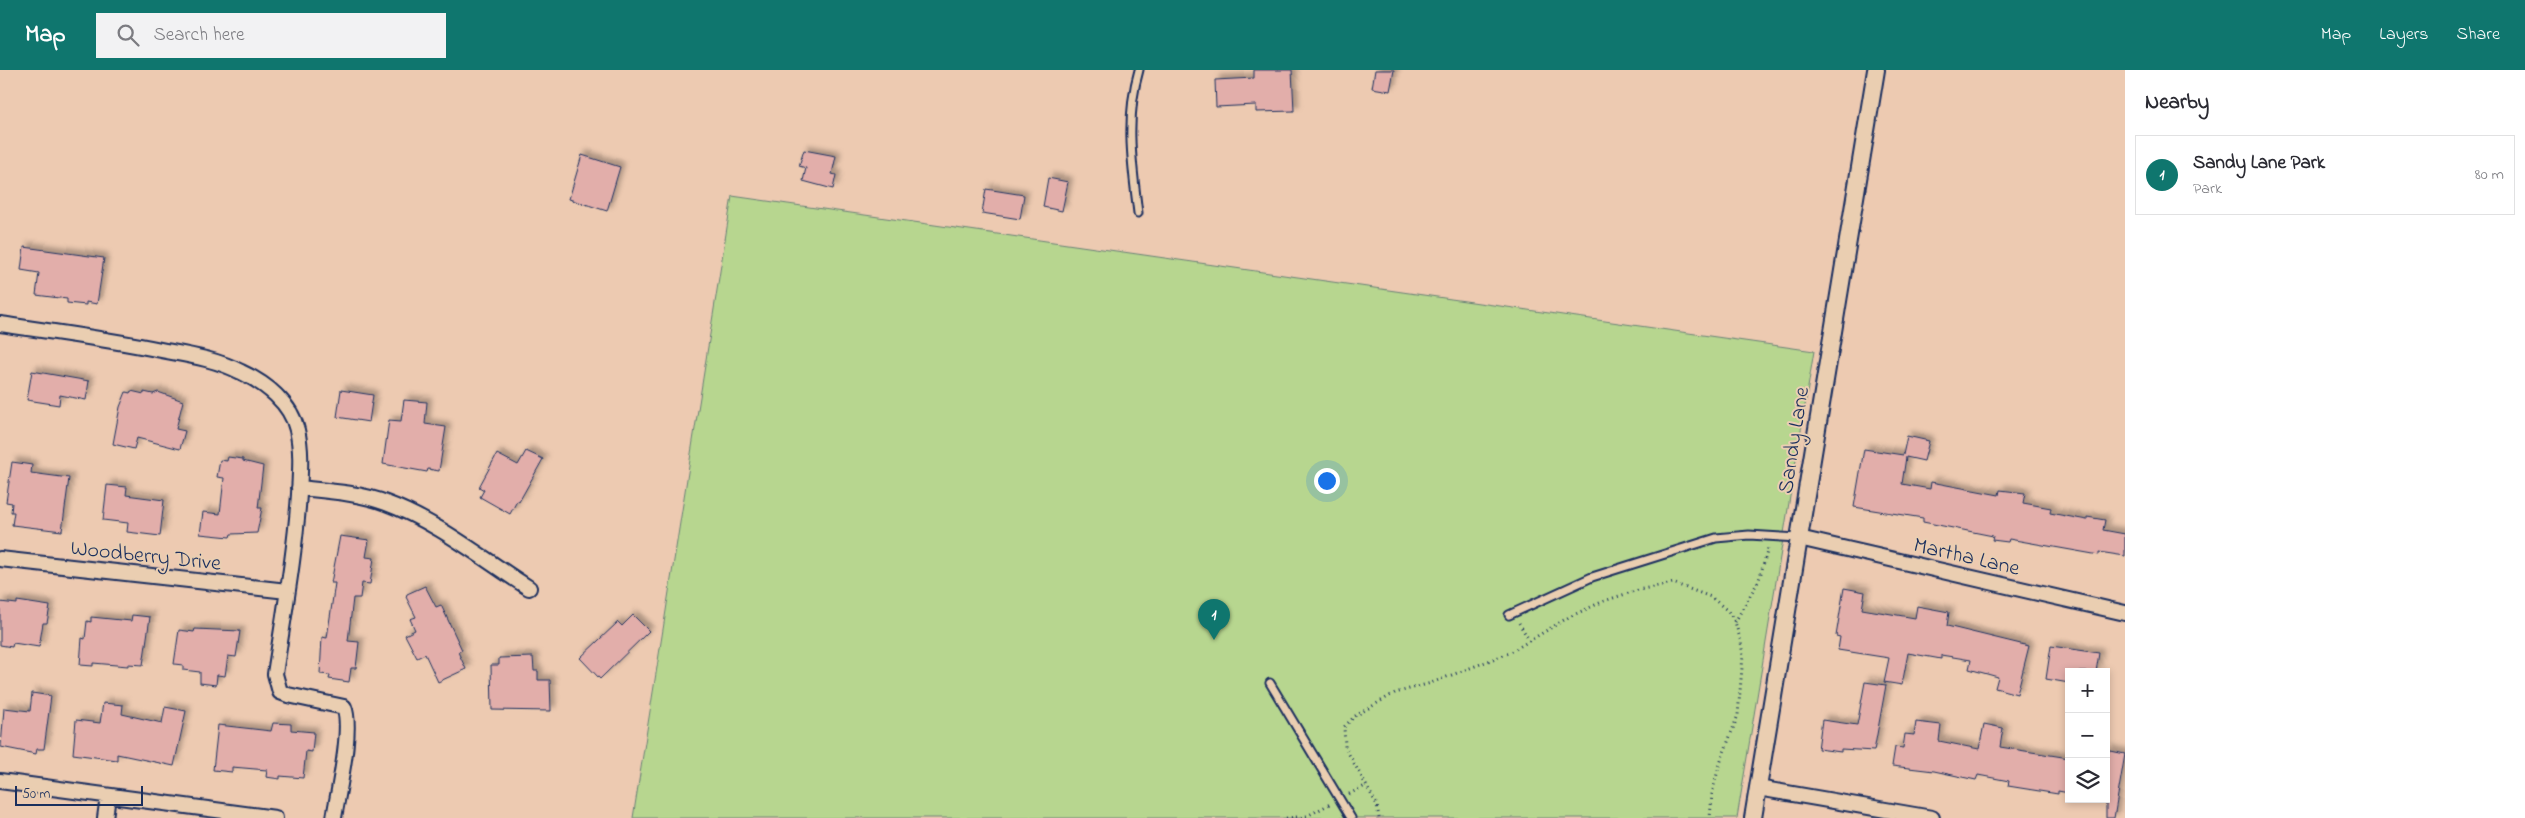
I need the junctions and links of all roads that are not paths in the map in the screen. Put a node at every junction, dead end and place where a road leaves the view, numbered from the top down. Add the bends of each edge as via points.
1 (1139, 70) edge
2 (1876, 70) edge
3 (1138, 213) dead end
4 (0, 324) edge
5 (299, 488) junction
6 (1799, 538) junction
7 (0, 559) edge
8 (529, 588) dead end
9 (287, 591) junction
10 (2125, 613) edge
11 (1511, 614) road end
12 (1270, 683) dead end
13 (0, 781) edge
14 (1758, 788) junction
15 (108, 796) junction
16 (105, 818) edge
17 (275, 818) edge
18 (334, 818) edge
19 (1351, 818) edge
20 (1753, 818) edge
21 (1932, 818) edge

1 - 3 lane via 1132,93 1129,130
2 - 6 street, Sandy Lane
4 - 5 street via 114,340 210,360 242,372 264,385 292,414 301,458
5 - 8 street via 386,503 433,526
5 - 9 street
6 - 10 street, Martha Lane
6 - 11 lane via 1749,535 1716,538 1592,578
6 - 14 street, Sandy Lane
7 - 9 street, Woodberry Drive
9 - 18 street via 275,674 280,692 344,706 347,714
12 - 19 lane
13 - 15 street
14 - 20 street, Sandy Lane
14 - 21 street
15 - 16 street
15 - 17 street

